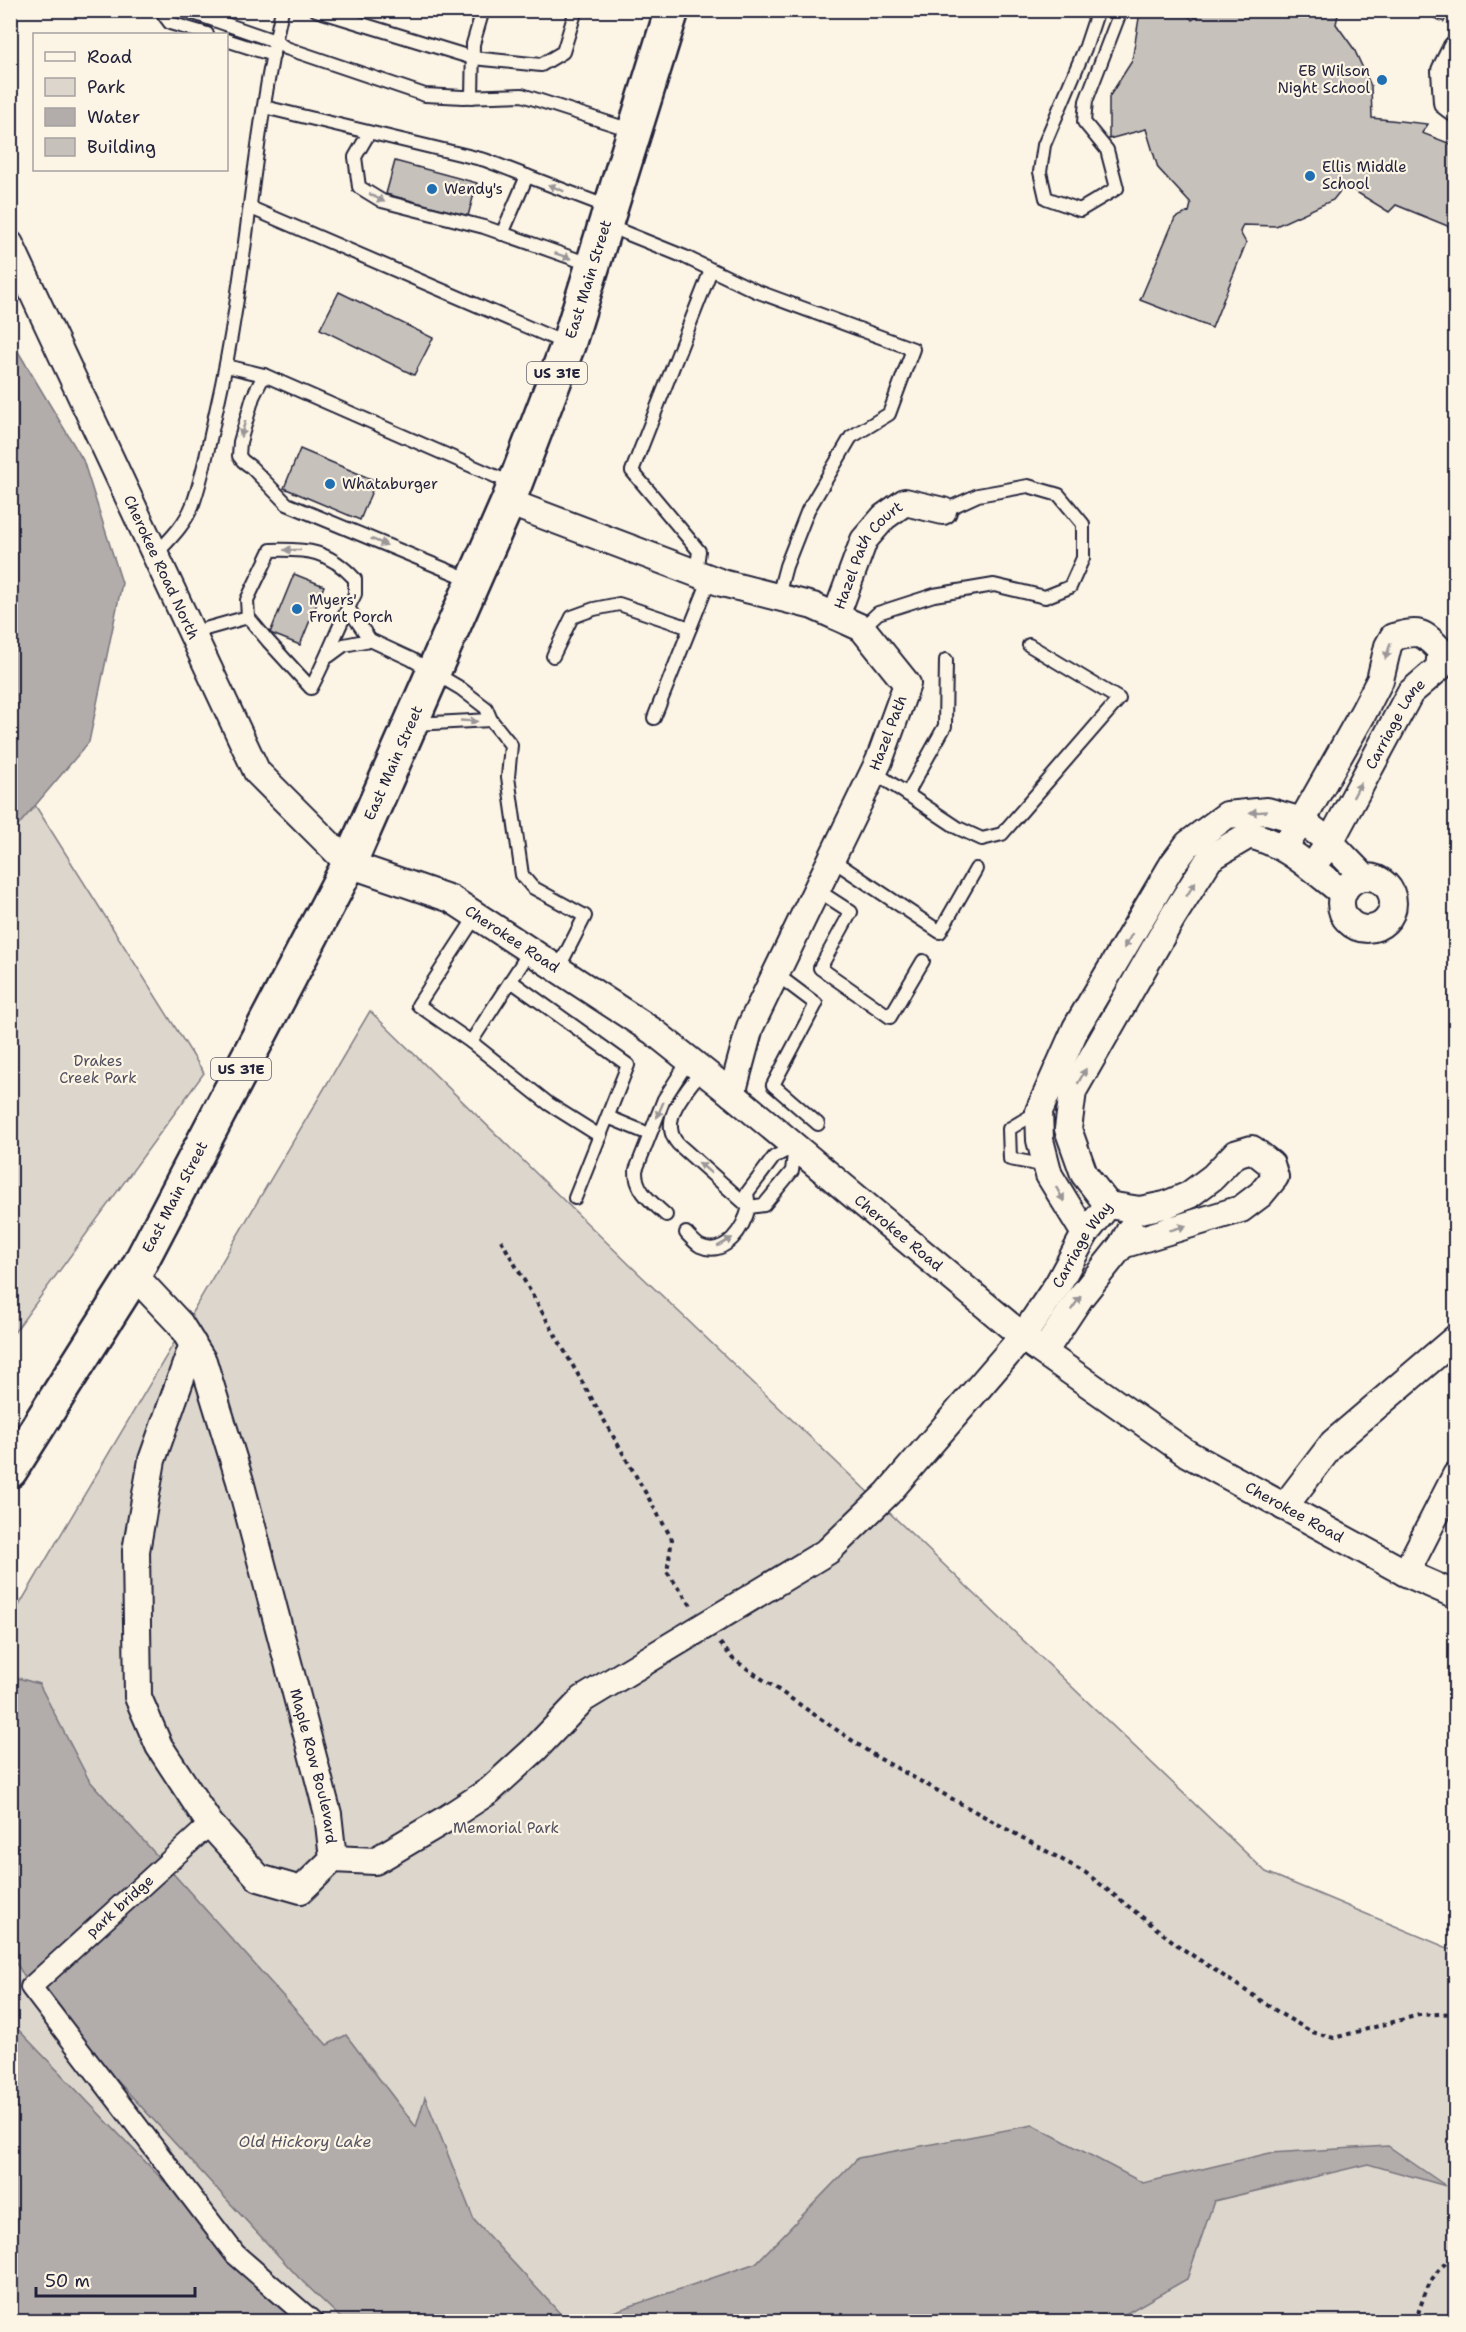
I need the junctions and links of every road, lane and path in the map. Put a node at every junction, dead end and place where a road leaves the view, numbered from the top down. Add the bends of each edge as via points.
1 (165, 10) edge
2 (185, 10) edge
3 (282, 10) edge
4 (316, 10) edge
5 (483, 10) edge
6 (576, 10) edge
7 (672, 10) edge
8 (1098, 10) edge
9 (1121, 10) edge
10 (204, 33) edge
11 (228, 41) edge
12 (275, 41) junction
13 (1455, 49) edge
14 (273, 55) junction
15 (473, 58) junction
16 (472, 97) junction
17 (264, 107) junction
18 (1455, 109) edge
19 (635, 132) junction
20 (369, 133) junction
21 (526, 176) junction
22 (251, 208) junction
23 (608, 217) junction
24 (502, 234) junction
25 (10, 244) edge
26 (594, 265) junction
27 (711, 270) junction
28 (568, 345) junction
29 (226, 366) junction
30 (264, 375) junction
31 (511, 493) junction
32 (943, 511) joint
33 (155, 555) junction
34 (703, 575) junction
35 (473, 580) junction
36 (778, 596) junction
37 (348, 608) junction
38 (248, 616) junction
39 (836, 616) junction
40 (690, 628) junction
41 (862, 628) junction
42 (191, 633) junction
43 (369, 640) junction
44 (1029, 645) dead end
45 (329, 656) junction
46 (553, 656) dead end
47 (946, 660) dead end
48 (433, 671) junction
49 (654, 718) dead end
50 (491, 720) junction
51 (411, 724) junction
52 (873, 772) junction
53 (907, 794) junction
54 (1302, 821) junction
55 (1330, 842) junction
56 (1284, 847) junction
57 (831, 859) junction
58 (349, 864) junction
59 (1311, 868) junction
60 (975, 869) dead end
61 (1364, 876) junction
62 (817, 890) junction
63 (1343, 893) junction
64 (1148, 906) junction
65 (476, 916) junction
66 (1172, 918) junction
67 (531, 951) junction
68 (924, 962) dead end
69 (558, 969) junction
70 (776, 974) junction
71 (511, 981) junction
72 (1084, 1015) junction
73 (1109, 1026) junction
74 (471, 1042) junction
75 (696, 1065) junction
76 (732, 1094) junction
77 (1072, 1105) junction
78 (1040, 1106) junction
79 (608, 1117) junction
80 (818, 1124) dead end
81 (649, 1134) junction
82 (600, 1136) junction
83 (795, 1146) junction
84 (1047, 1166) junction
85 (575, 1198) dead end
86 (1108, 1205) junction
87 (749, 1207) junction
88 (1140, 1210) junction
89 (666, 1215) dead end
90 (686, 1233) dead end
91 (1085, 1234) junction
92 (501, 1240) dead end
93 (1122, 1245) junction
94 (134, 1275) junction
95 (1023, 1336) junction
96 (1455, 1338) edge
97 (193, 1344) junction
98 (1044, 1352) junction
99 (10, 1471) edge
100 (1455, 1475) edge
101 (1284, 1507) junction
102 (1406, 1573) junction
103 (1455, 1595) edge
104 (706, 1625) junction
105 (210, 1824) junction
106 (333, 1859) junction
107 (1455, 2013) edge
108 (1455, 2257) edge
109 (313, 2322) edge
110 (1415, 2322) edge

1 - 10 lane via 170,22
2 - 12 lane
3 - 12 lane
4 - 15 lane
5 - 15 lane
6 - 15 lane via 563,52 540,64
7 - 19 main road, East Main Street / US 31E
8 - 9 lane via 1044,145 1040,172 1046,198 1080,210 1117,188 1107,150 1084,122 1086,101
11 - 14 lane
12 - 14 lane
12 - 16 lane via 425,95
13 - 18 street via 1444,71 1447,102
14 - 17 lane
15 - 16 lane
16 - 19 lane via 522,95
17 - 20 lane
17 - 22 lane
19 - 23 main road, East Main Street / US 31E
20 - 21 lane via 485,160
20 -> 24 lane via 355,157 359,187 382,201
23 -> 21 lane
21 - 24 lane
22 - 28 lane
22 - 29 lane
23 - 26 main road, East Main Street / US 31E
23 - 27 lane
24 -> 26 lane
25 - 33 street, Cherokee Road North
26 - 28 main road, East Main Street / US 31E
27 - 34 lane via 632,471 699,551
27 - 36 lane via 756,291 913,349 890,414 851,437 808,510
28 - 31 main road, East Main Street / US 31E
29 - 30 lane
29 - 33 lane via 192,504 178,532
30 - 31 lane
30 -> 35 lane via 240,442 239,456 243,461 287,504
31 - 34 street, Hazel Path
31 - 35 main road, East Main Street / US 31E
32 - 39 street, Hazel Path Court via 906,502 884,518 864,540
32 - 41 lane via 978,495 1028,486 1059,495 1083,524 1083,558 1070,587 1045,597 994,585 934,595 878,613
33 - 42 street, Cherokee Road North
34 - 36 street, Hazel Path
34 - 40 lane
35 - 48 main road, East Main Street / US 31E
36 - 39 street, Hazel Path
37 -> 38 lane via 355,594 355,579 345,568 322,553 271,550 247,600
37 - 43 lane
37 - 45 lane
38 - 42 lane
38 - 45 lane via 311,688
39 - 41 street, Hazel Path
40 - 46 lane via 619,604 594,609 572,617
40 - 49 lane
41 - 52 street, Hazel Path via 907,684
42 - 58 street, Cherokee Road North via 257,772
43 - 45 lane via 344,645
43 - 48 lane
44 - 53 lane via 1119,699 1002,834 982,839
47 - 53 lane via 945,726
48 - 50 lane via 486,708
48 - 51 main road, East Main Street / US 31E
51 -> 50 lane
50 - 69 lane via 511,745 508,777 522,875 532,888 585,916
51 - 58 main road, East Main Street / US 31E
52 - 53 lane
52 - 57 street, Hazel Path
54 - 55 street
55 -> 54 street, Carriage Lane via 1410,693 1439,668 1441,651 1427,636 1413,632 1393,637 1380,680
54 - 56 street, Carriage Lane
54 -> 64 street via 1267,811 1227,814 1188,844
55 - 59 street, Carriage Lane
55 - 61 street
56 - 59 street
66 -> 56 street via 1210,858 1249,836
57 - 60 lane via 940,932
57 - 62 street, Hazel Path
58 - 65 street, Cherokee Road via 451,899
58 - 94 main road, East Main Street / US 31E
59 - 63 street
61 - 63 street via 1354,880
61 - 63 street via 1380,879 1392,892 1393,910 1382,924 1365,929 1350,923 1342,909
62 - 68 lane via 851,912 820,968 890,1017
62 - 70 street, Hazel Path
64 - 66 street
64 -> 72 street
65 - 67 street, Cherokee Road
65 - 74 lane via 418,1005
66 - 73 street
67 - 69 street, Cherokee Road
67 - 71 lane
69 - 75 street, Cherokee Road via 654,1032
70 - 76 street, Hazel Path via 750,1027
70 - 80 lane via 816,1004 773,1085
71 - 74 lane
71 - 79 lane via 628,1065
72 - 73 street
72 - 78 street
77 -> 73 street via 1073,1091
74 - 82 lane via 549,1104
75 - 76 street, Cherokee Road
75 -> 81 lane via 664,1099
87 -> 75 lane via 678,1144 670,1131 674,1111
76 - 83 street, Cherokee Road
77 - 78 street
77 - 86 street via 1068,1129 1084,1174
78 - 84 street via 1040,1140
78 - 84 lane via 1008,1129 1010,1158
79 - 81 lane
79 - 82 lane
81 - 89 lane via 635,1179 642,1193
82 - 85 lane
83 - 87 lane via 774,1157 747,1193
83 - 87 lane via 792,1171 764,1205
83 - 95 street, Cherokee Road
84 -> 91 street
86 - 88 street, Carriage Way
86 - 91 street, Carriage Way
90 -> 87 lane via 699,1245 722,1247 738,1234
88 - 93 street, Carriage Way
93 -> 88 street via 1240,1209 1261,1194 1275,1177 1271,1164 1252,1149 1235,1154 1189,1195
91 - 95 street, Carriage Way
92 - 104 path via 672,1539 667,1572
98 -> 93 street, Carriage Way
94 - 97 street, Maple Row Boulevard via 180,1324
94 - 99 main road, East Main Street / US 31E
95 - 98 street, Cherokee Road
95 - 104 street, Carriage Way via 888,1493 828,1551
96 - 101 street via 1333,1443
97 - 105 street, Maple Row Boulevard via 152,1460 136,1551 138,1697 159,1746
97 - 106 street, Maple Row Boulevard via 203,1361 240,1481 328,1814
98 - 101 street, Cherokee Road via 1188,1454
100 - 102 street
101 - 102 street, Cherokee Road
102 - 103 street, Cherokee Road
104 - 106 street, Carriage Way via 583,1699 489,1791 446,1819 375,1861
104 - 107 path via 733,1659 875,1756 1086,1873 1180,1947 1312,2032 1334,2038 1419,2015
105 - 106 street, Maple Row Boulevard via 259,1878 301,1890
105 - 109 street, park bridge via 31,1987 235,2254
108 - 110 path via 1434,2273

